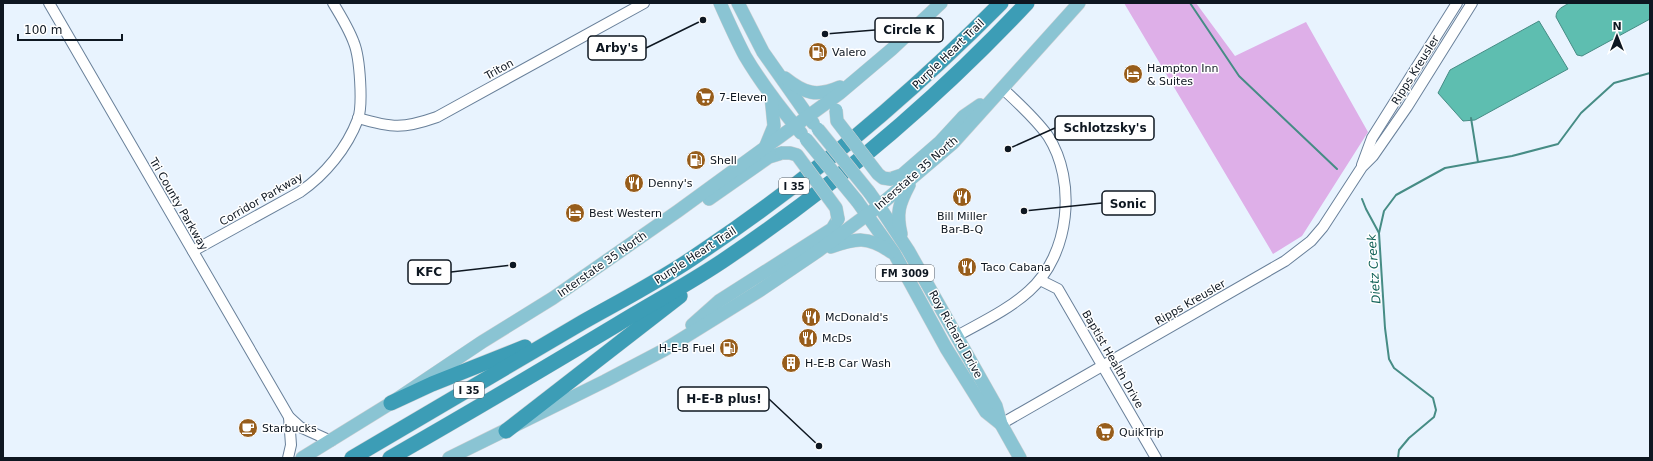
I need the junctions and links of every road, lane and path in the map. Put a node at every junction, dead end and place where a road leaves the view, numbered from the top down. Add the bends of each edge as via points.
1 (49, 3) edge
2 (333, 3) edge
3 (644, 3) edge
4 (720, 3) edge
5 (738, 3) edge
6 (941, 3) edge
7 (1001, 3) edge
8 (1027, 3) edge
9 (1079, 3) edge
10 (1457, 3) edge
11 (1472, 3) edge
12 (773, 69) junction
13 (854, 81) junction
14 (998, 92) junction
15 (771, 94) junction
16 (808, 117) junction
17 (358, 118) junction
18 (796, 126) junction
19 (764, 149) junction
20 (1362, 167) junction
21 (912, 179) junction
22 (880, 206) junction
23 (868, 214) junction
24 (644, 235) junction
25 (902, 240) junction
26 (193, 251) junction
27 (818, 251) junction
28 (894, 253) junction
29 (724, 260) junction
30 (1040, 280) junction
31 (585, 322) junction
32 (957, 336) junction
33 (664, 350) junction
34 (1103, 366) junction
35 (392, 403) junction
36 (289, 417) junction
37 (1001, 424) junction
38 (506, 431) junction
39 (331, 441) junction
40 (288, 458) edge
41 (302, 458) edge
42 (352, 458) edge
43 (390, 458) edge
44 (449, 458) edge
45 (1020, 458) edge
46 (1156, 458) edge

1 - 26 street, Tri County Parkway
2 - 17 street, Corridor Parkway via 355,44 360,78
3 - 17 street, Triton via 437,117 397,127
4 - 15 main road, FM 3009 via 744,54
5 - 12 main road, FM 3009
6 - 13 main road, Interstate 35 North
6 - 14 main road, bridge via 898,54 842,101 836,110 837,121 878,174 890,179 902,175 940,142 964,116
7 - 31 highway, Purple Heart Trail / I 35 via 935,68 833,156 699,254
8 - 29 highway, Purple Heart Trail / I 35 via 941,89 882,140 810,198
9 - 14 main road, Interstate 35 North
10 - 20 street, Ripps Kreusler via 1372,138
11 - 20 street, Ripps Kreusler via 1408,107 1377,151
12 - 13 main road via 800,89 810,93 829,92
12 - 16 main road, FM 3009
13 - 16 main road, Interstate 35 North
14 - 21 main road, Interstate 35 North via 953,143
14 - 30 street via 1030,114 1048,136 1062,174 1066,214 1063,231 1055,256
15 - 18 main road, FM 3009
15 - 19 main road via 774,126
16 - 18 main road, Interstate 35 North
16 - 22 main road, FM 3009, bridge
17 - 26 street, Corridor Parkway via 345,143 315,182
18 - 19 main road, Interstate 35 North
18 - 23 main road, FM 3009, bridge
19 - 24 main road, Interstate 35 North
20 - 34 street, Ripps Kreusler via 1323,227 1298,252
21 - 22 main road, Interstate 35 North
21 - 25 main road via 899,206 898,221
22 - 23 main road, Interstate 35 North
22 - 25 main road, Roy Richard Drive / FM 3009
23 - 27 main road, Interstate 35 North
23 - 28 main road, Roy Richard Drive / FM 3009
24 - 33 main road, bridge via 684,217 770,157 782,153 797,155 836,208 838,219 832,229 719,301
24 - 35 main road, Interstate 35 North
25 - 32 main road, Roy Richard Drive / FM 3009
26 - 36 street, Tri County Parkway
27 - 28 main road via 858,239 879,244
27 - 33 main road, Interstate 35 North
28 - 37 main road, Roy Richard Drive / FM 3009 via 946,348 986,412
29 - 38 highway
29 - 43 highway, Purple Heart Trail / I 35
30 - 32 street via 1013,303
30 - 34 street, Baptist Health Drive via 1058,289
31 - 35 highway
31 - 42 highway, Purple Heart Trail / I 35
32 - 37 main road, Roy Richard Drive / FM 3009 via 996,406
33 - 38 main road, Interstate 35 North
34 - 37 street, Ripps Kreusler
34 - 46 street, Baptist Health Drive
35 - 39 main road, Interstate 35 North
36 - 39 street, Tri County Parkway via 300,427
36 - 40 street, Tri County Parkway via 291,445
37 - 45 main road, Roy Richard Drive / FM 3009
38 - 44 main road, Interstate 35 North
39 - 41 main road, Interstate 35 North

